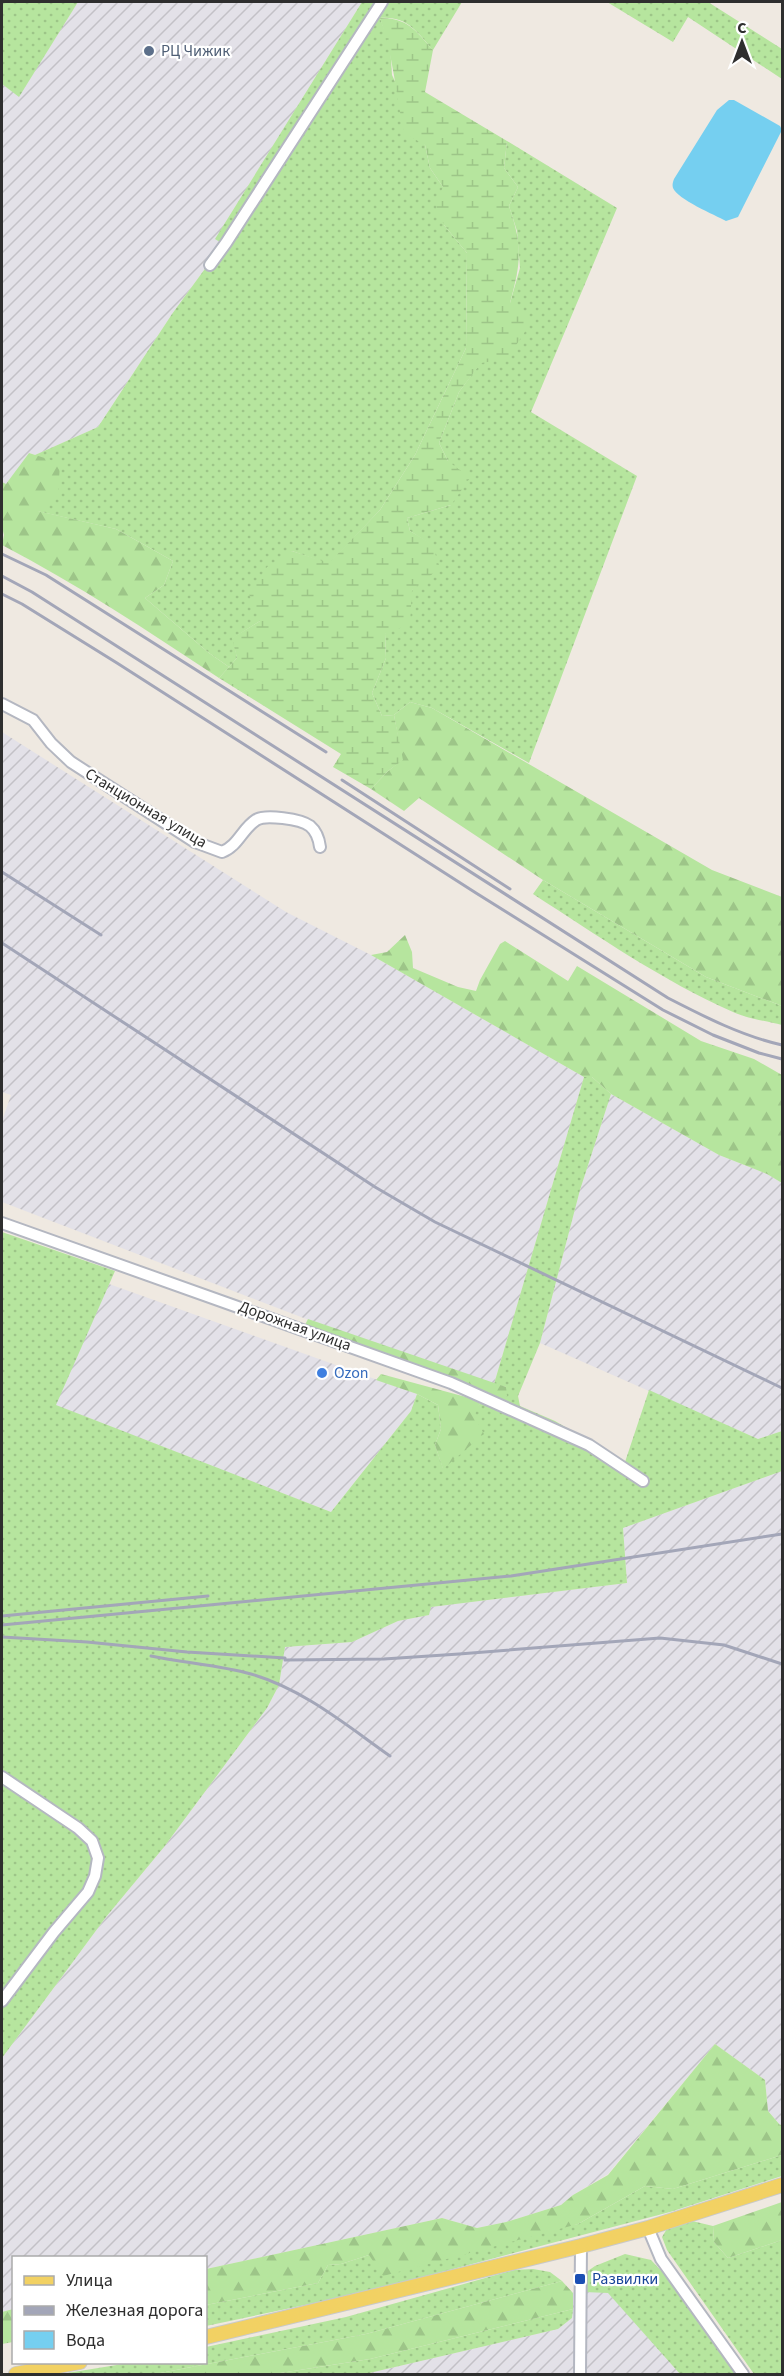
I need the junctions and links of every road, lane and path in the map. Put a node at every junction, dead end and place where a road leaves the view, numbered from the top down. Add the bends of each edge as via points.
1 (382, 2) edge
2 (210, 266) dead end
3 (2, 704) edge
4 (320, 847) dead end
5 (2, 1222) edge
6 (643, 1481) dead end
7 (2, 1777) edge
8 (2, 2001) edge
9 (783, 2185) edge
10 (648, 2228) junction
11 (581, 2246) junction
12 (207, 2337) edge
13 (69, 2364) edge
14 (16, 2374) edge
15 (580, 2374) edge
16 (743, 2374) edge

1 - 2 street
3 - 4 street, Станционная улица via 33,720 70,762 195,842 222,852 231,849 262,816 310,825 318,835
5 - 6 street, Дорожная улица via 451,1383 589,1445
7 - 8 street via 78,1828 92,1841 98,1858 88,1892
9 - 10 main road
10 - 11 main road
10 - 16 street via 661,2259
11 - 12 main road
11 - 15 street
13 - 14 main road

